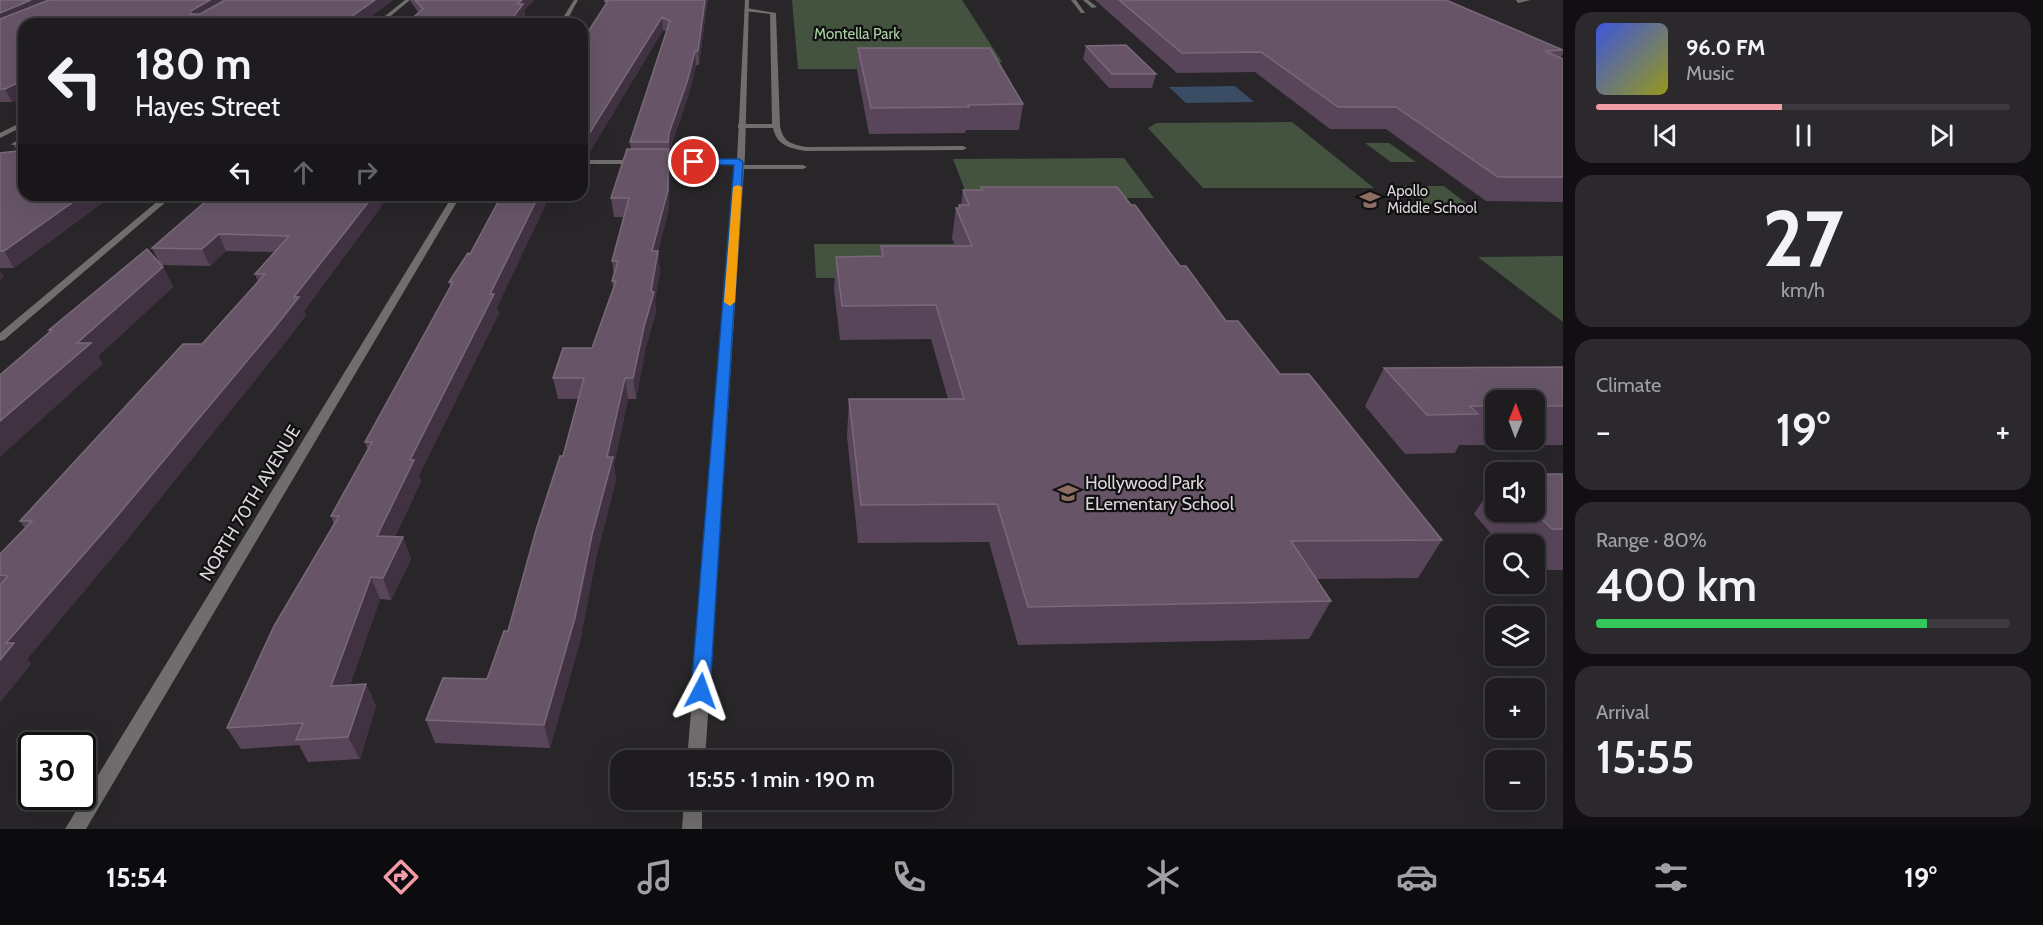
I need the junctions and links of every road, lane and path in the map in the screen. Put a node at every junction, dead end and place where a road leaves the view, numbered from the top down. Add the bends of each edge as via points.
1 (408, 0) edge
2 (576, 0) edge
3 (747, 0) edge
4 (1073, 0) edge
5 (1085, 0) edge
6 (1528, 0) edge
7 (1545, 0) edge
8 (1558, 0) edge
9 (1518, 1) edge
10 (1094, 8) dead end
11 (746, 9) junction
12 (1083, 12) dead end
13 (386, 18) edge
14 (566, 18) edge
15 (18, 126) edge
16 (741, 126) junction
17 (776, 126) junction
18 (0, 136) edge
19 (963, 148) dead end
20 (588, 162) edge
21 (739, 164) junction
22 (803, 167) dead end
23 (163, 201) edge
24 (453, 201) edge
25 (0, 338) edge
26 (697, 750) edge
27 (693, 810) edge
28 (75, 829) edge
29 (692, 829) edge

1 - 13 street
2 - 14 street
3 - 11 street
4 - 12 street
5 - 10 street
6 - 9 street
7 - 8 street
11 - 16 street
11 - 17 street via 773,13
15 - 18 street
16 - 17 street
16 - 21 street
17 - 19 street via 777,136 784,144 806,149
20 - 21 street
21 - 22 street
21 - 26 street
23 - 25 street
24 - 28 street, NORTH 70TH AVENUE
27 - 29 street

